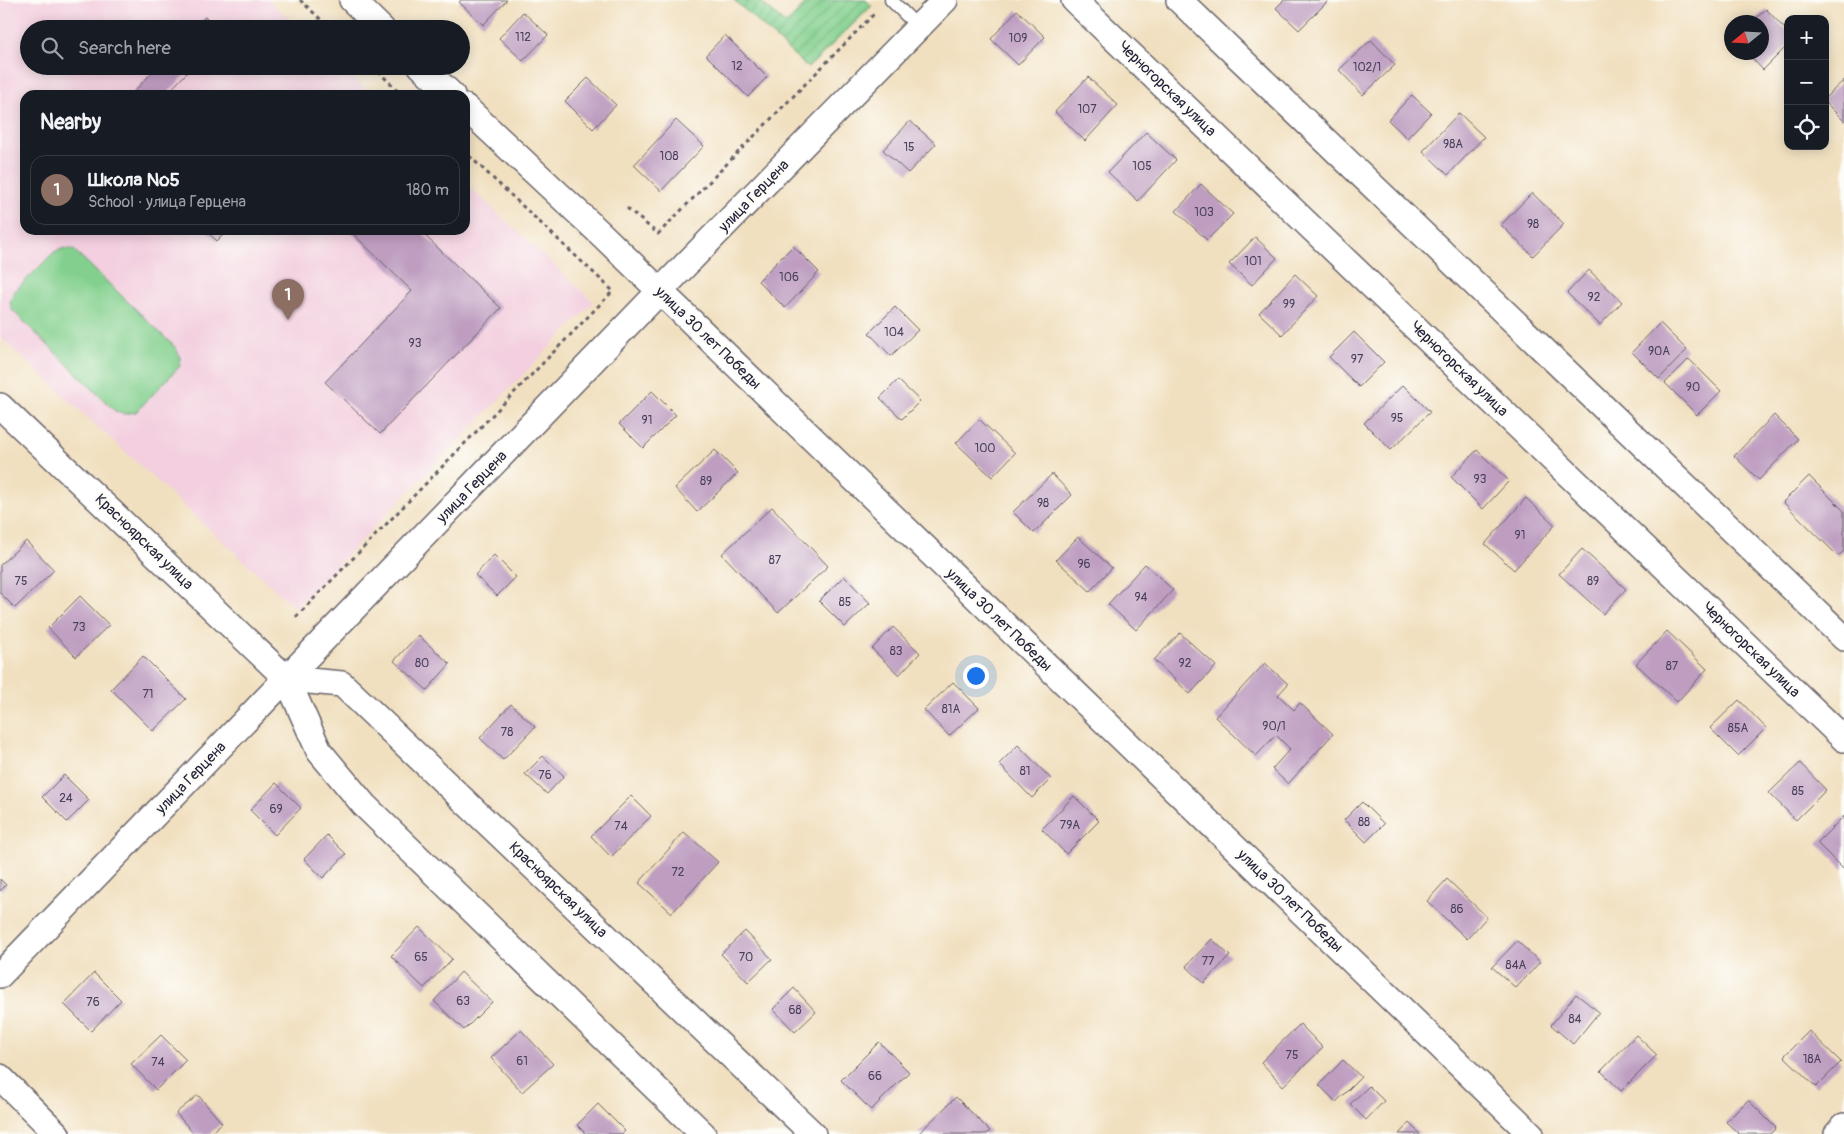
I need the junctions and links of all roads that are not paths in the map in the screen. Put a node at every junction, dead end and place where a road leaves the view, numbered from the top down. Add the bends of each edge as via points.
1 (352, 0) edge
2 (945, 0) edge
3 (1074, 0) edge
4 (1179, 0) edge
5 (886, 4) edge
6 (373, 20) edge
7 (918, 27) junction
8 (431, 75) edge
9 (447, 90) edge
10 (470, 113) edge
11 (659, 292) junction
12 (0, 406) edge
13 (1844, 638) edge
14 (287, 679) junction
15 (1844, 739) edge
16 (0, 975) edge
17 (0, 1077) edge
18 (1844, 1126) edge
19 (57, 1134) edge
20 (703, 1134) edge
21 (813, 1134) edge
22 (1531, 1134) edge
23 (1837, 1134) edge

1 - 6 street
2 - 7 street, улица Герцена
3 - 15 street, Черногорская улица
4 - 13 street
5 - 7 lane
7 - 11 street, улица Герцена
8 - 9 street
10 - 11 street, улица 30 лет Победы
11 - 14 street, улица Герцена
11 - 22 street, улица 30 лет Победы
12 - 14 street, Красноярская улица
14 - 16 street, улица Герцена
14 - 20 street, Красноярская улица via 320,751 364,805
14 - 21 street, Красноярская улица via 342,684
17 - 19 street
18 - 23 street

